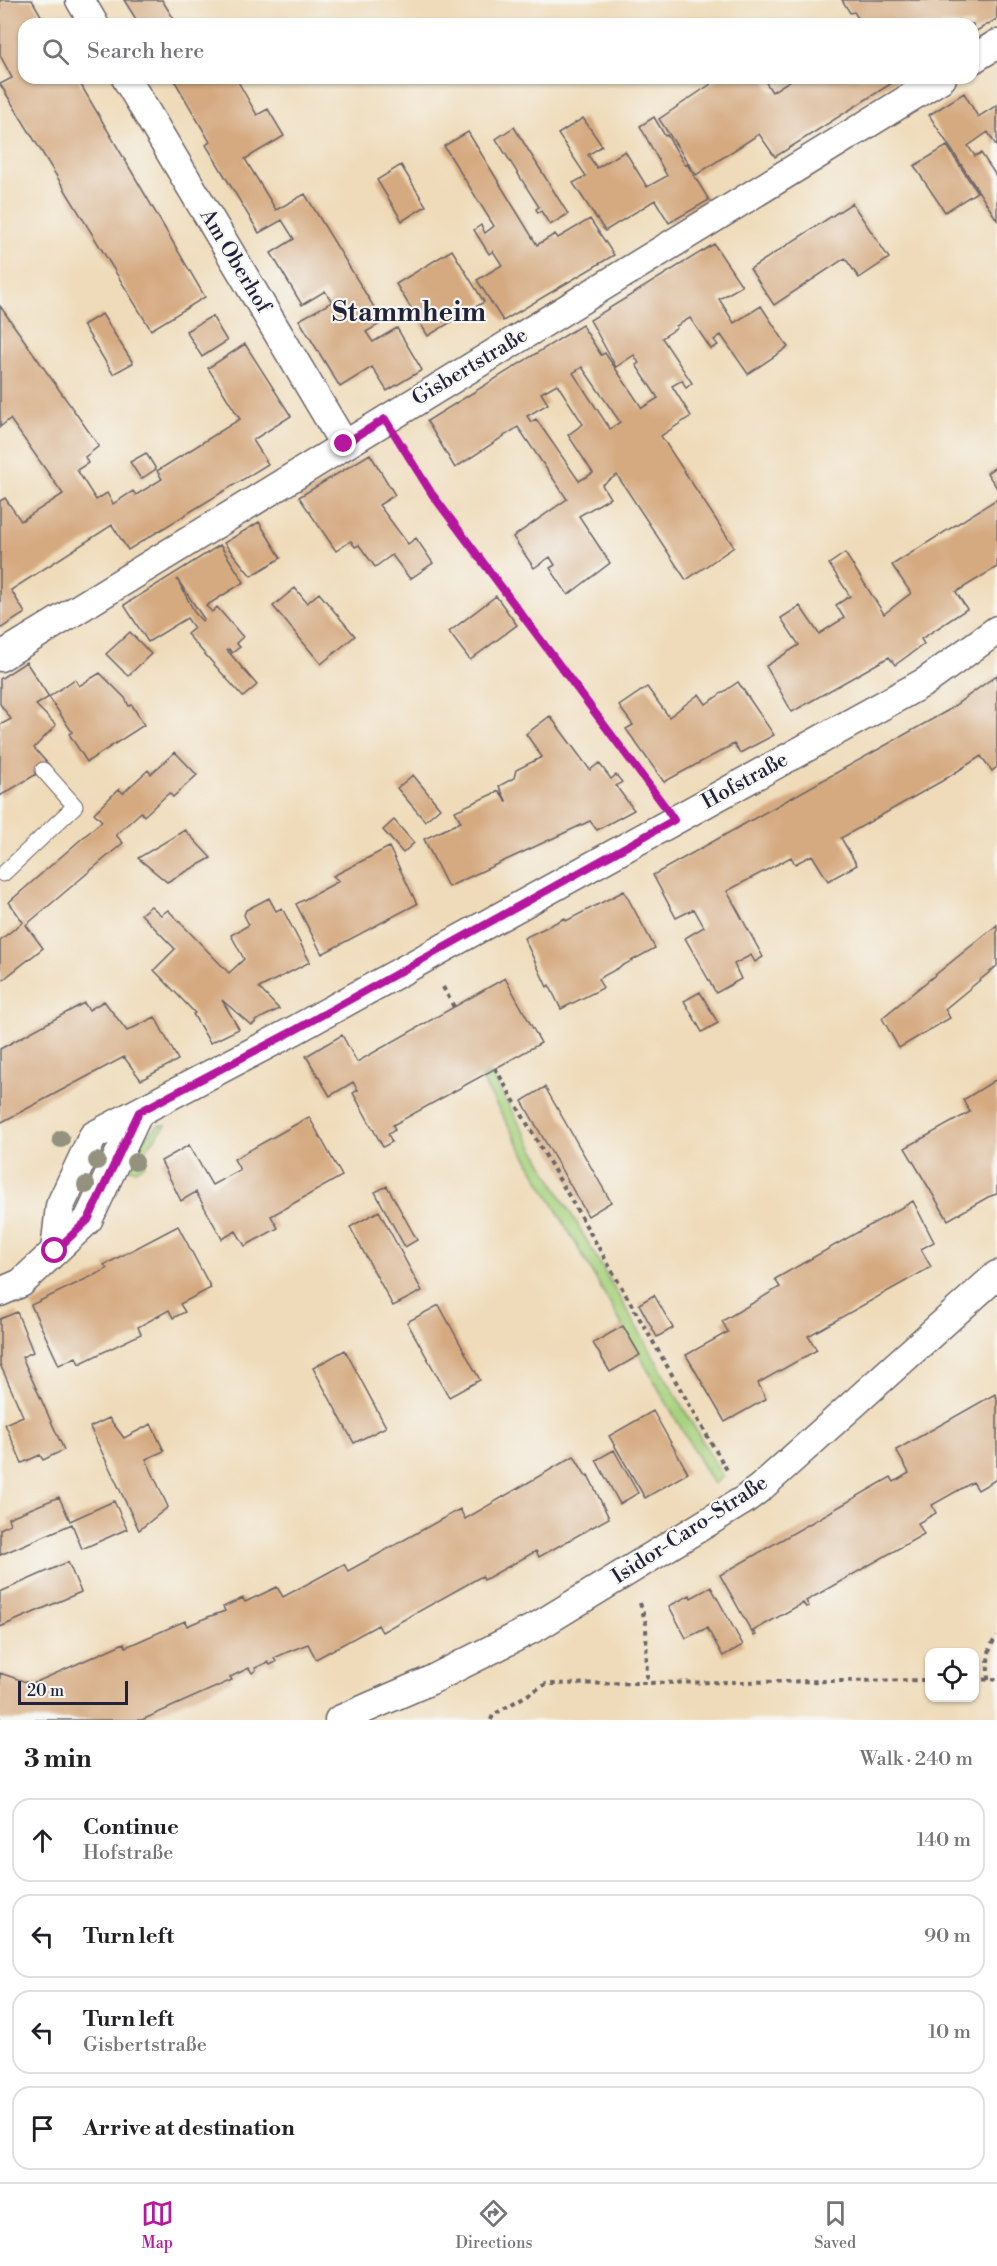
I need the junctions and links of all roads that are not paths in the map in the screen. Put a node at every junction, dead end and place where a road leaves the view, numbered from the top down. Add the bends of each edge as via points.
1 (80, 0) edge
2 (90, 18) edge
3 (997, 44) edge
4 (979, 55) edge
5 (130, 84) edge
6 (932, 84) edge
7 (344, 444) junction
8 (997, 630) edge
9 (0, 657) edge
10 (43, 770) dead end
11 (3, 874) dead end
12 (997, 1275) edge
13 (0, 1292) edge
14 (339, 1720) edge

1 - 2 street
3 - 4 street
5 - 7 street, Am Oberhof
6 - 7 street, Gisbertstraße
7 - 9 street, Gisbertstraße
8 - 13 street, Hofstraße via 925,682 295,1030 93,1136 60,1206 55,1251 21,1283
10 - 11 lane via 75,806
12 - 14 street, Isidor-Caro-Straße via 744,1500 538,1626 429,1681

